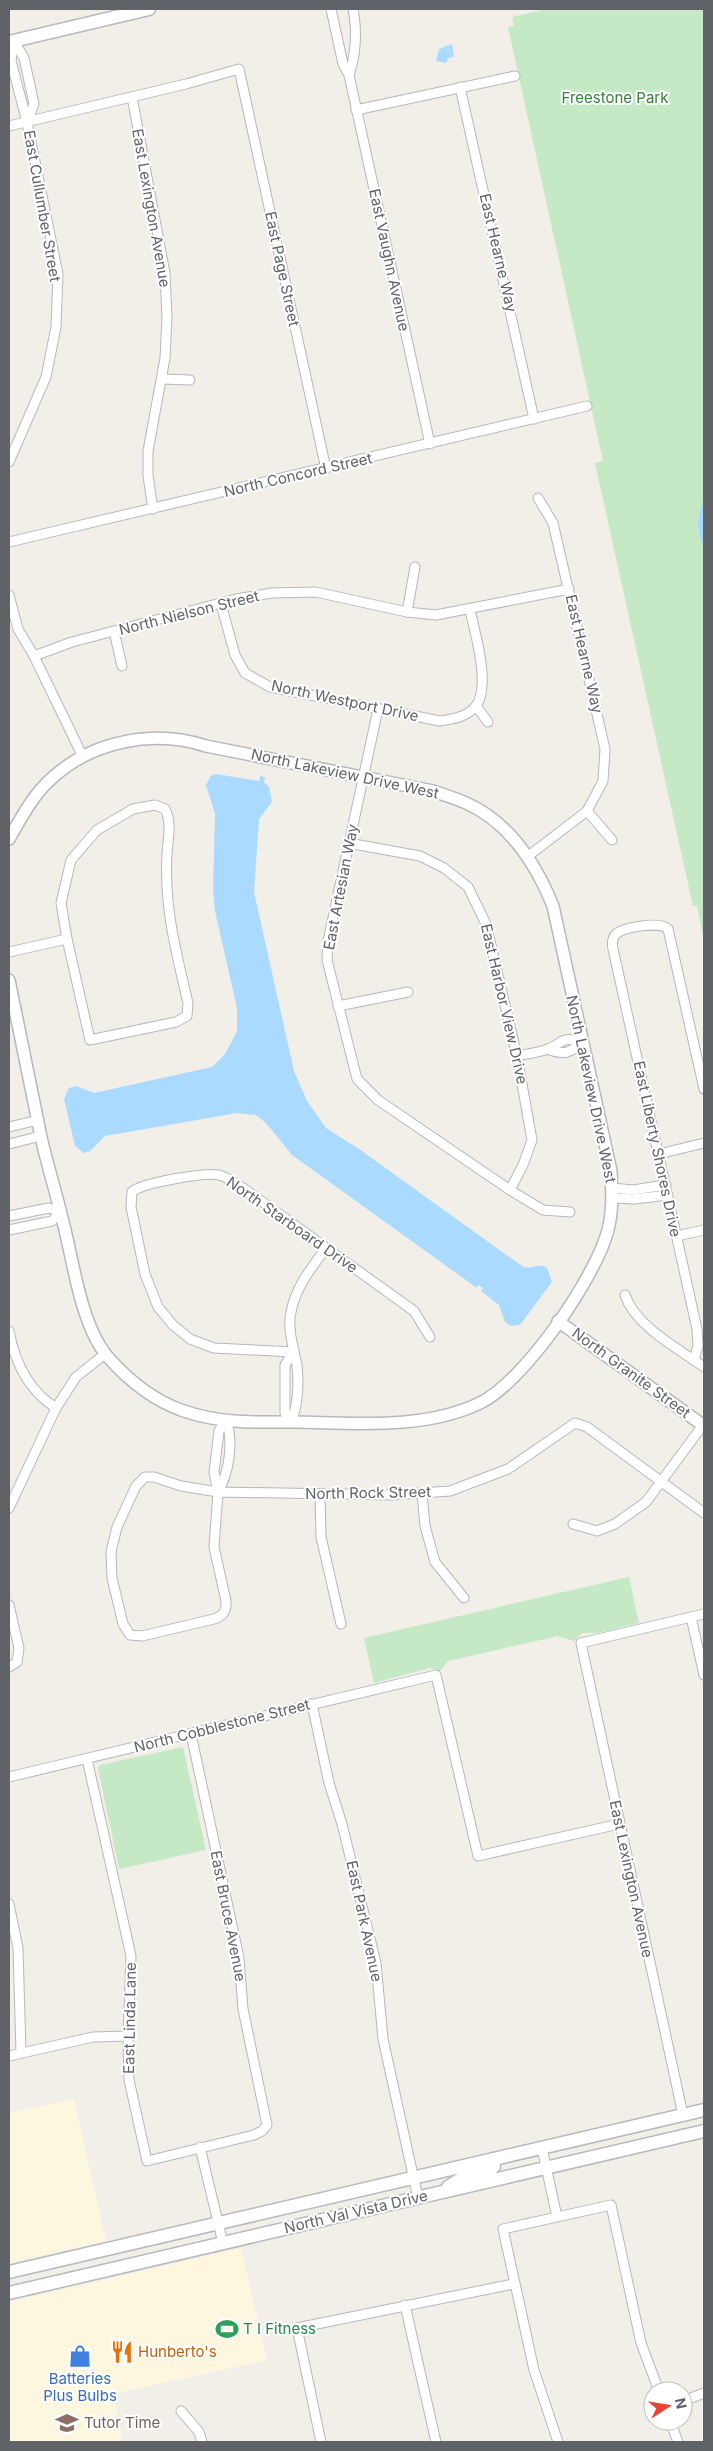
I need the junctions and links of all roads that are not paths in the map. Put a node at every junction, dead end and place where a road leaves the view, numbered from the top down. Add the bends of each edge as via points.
1 (149, 9) edge
2 (332, 9) edge
3 (353, 9) edge
4 (11, 42) edge
5 (349, 76) junction
6 (515, 76) dead end
7 (460, 87) junction
8 (132, 97) junction
9 (356, 110) junction
10 (27, 122) junction
11 (9, 126) edge
12 (162, 379) junction
13 (190, 380) dead end
14 (587, 406) dead end
15 (534, 419) junction
16 (430, 444) junction
17 (9, 462) edge
18 (326, 469) junction
19 (538, 498) dead end
20 (153, 509) junction
21 (9, 542) edge
22 (415, 567) dead end
23 (569, 589) junction
24 (9, 595) edge
25 (221, 604) junction
26 (470, 610) junction
27 (407, 612) junction
28 (114, 631) junction
29 (34, 656) junction
30 (122, 666) dead end
31 (476, 706) junction
32 (378, 709) junction
33 (488, 722) dead end
34 (82, 757) junction
35 (364, 777) junction
36 (587, 811) junction
37 (9, 839) edge
38 (612, 840) dead end
39 (348, 842) junction
40 (527, 857) junction
41 (67, 939) junction
42 (9, 952) edge
43 (9, 980) edge
44 (408, 992) dead end
45 (338, 1006) junction
46 (582, 1042) junction
47 (547, 1049) junction
48 (517, 1056) junction
49 (704, 1089) edge
50 (9, 1127) edge
51 (40, 1129) junction
52 (9, 1144) edge
53 (704, 1144) edge
54 (659, 1154) junction
55 (666, 1185) junction
56 (510, 1190) junction
57 (612, 1193) junction
58 (668, 1195) junction
59 (61, 1212) junction
60 (570, 1212) dead end
61 (9, 1216) edge
62 (9, 1230) edge
63 (704, 1230) edge
64 (677, 1236) junction
65 (326, 1248) junction
66 (625, 1295) dead end
67 (558, 1320) junction
68 (9, 1331) edge
69 (430, 1337) dead end
70 (293, 1352) junction
71 (105, 1354) junction
72 (694, 1360) junction
73 (704, 1367) edge
74 (56, 1408) junction
75 (226, 1420) junction
76 (291, 1422) junction
77 (703, 1425) edge
78 (662, 1481) junction
79 (218, 1492) junction
80 (320, 1494) junction
81 (422, 1494) junction
82 (9, 1508) edge
83 (704, 1513) edge
84 (573, 1524) dead end
85 (464, 1598) dead end
86 (9, 1605) edge
87 (704, 1614) edge
88 (692, 1617) junction
89 (341, 1624) dead end
90 (9, 1667) edge
91 (704, 1675) edge
92 (312, 1704) junction
93 (190, 1734) junction
94 (87, 1759) junction
95 (9, 1777) edge
96 (619, 1824) junction
97 (9, 1904) edge
98 (11, 1922) edge
99 (128, 2036) junction
100 (21, 2053) junction
101 (9, 2056) edge
102 (704, 2110) edge
103 (683, 2115) junction
104 (704, 2131) edge
105 (200, 2147) junction
106 (542, 2148) junction
107 (493, 2159) junction
108 (546, 2168) junction
109 (414, 2178) junction
110 (439, 2192) junction
111 (418, 2198) junction
112 (557, 2217) junction
113 (218, 2223) junction
114 (223, 2243) junction
115 (9, 2272) edge
116 (513, 2284) junction
117 (9, 2293) edge
118 (405, 2305) junction
119 (655, 2381) edge
120 (181, 2411) dead end
121 (202, 2442) edge
122 (320, 2442) edge
123 (436, 2442) edge
124 (558, 2442) edge

1 - 4 main road
2 - 5 street, East Vaughn Avenue via 343,64
3 - 5 street, East Vaughn Avenue via 356,31
4 - 10 street, East Cullumber Street via 24,58 34,104
5 - 9 street, East Vaughn Avenue
6 - 7 street
7 - 9 street
7 - 15 street, East Hearne Way
8 - 10 street
8 - 12 street, East Lexington Avenue via 165,273 167,316
8 - 18 street, East Page Street via 239,69
9 - 16 street, East Vaughn Avenue
10 - 11 street
10 - 17 street, East Cullumber Street via 58,274 56,327 46,377
12 - 13 street
12 - 20 street, East Lexington Avenue via 148,451
14 - 15 street, North Concord Street
15 - 16 street, North Concord Street
16 - 18 street, North Concord Street
18 - 20 street, North Concord Street
19 - 23 street, East Hearne Way via 553,523
20 - 21 street, North Concord Street
22 - 27 street
23 - 26 street, North Nielson Street
23 - 36 street, East Hearne Way via 605,749 603,781
24 - 29 street via 18,628
25 - 27 street, North Nielson Street via 272,594 316,592
25 - 28 street, North Nielson Street
25 - 32 street, North Westport Drive via 235,655 245,674 270,687
26 - 27 street, North Nielson Street via 436,615
26 - 31 street via 484,680
28 - 29 street, North Nielson Street
28 - 30 street
29 - 34 street
31 - 32 street, North Westport Drive via 461,717 440,721
31 - 33 street
32 - 35 street, East Artesian Way
34 - 35 street, North Lakeview Drive West via 133,739 185,739
34 - 37 street, North Lakeview Drive West via 51,779
35 - 39 street, East Artesian Way
35 - 40 street, North Lakeview Drive West via 433,791 466,803 495,820
36 - 38 street
36 - 40 street, East Hearne Way
39 - 45 street, East Artesian Way via 328,941 327,960
39 - 48 street, East Harbor View Drive via 420,856 444,868 468,887 486,924
40 - 46 street, North Lakeview Drive West via 553,906
41 - 41 street via 90,1040 176,1022 187,1016 188,1003 169,919 166,882 169,819 165,809 155,805 134,809 97,830 70,860 61,903
41 - 42 street
43 - 51 street
44 - 45 street
45 - 56 street, East Artesian Way via 357,1080 378,1100
46 - 47 street via 571,1039 559,1041
46 - 47 street via 572,1052 561,1054
46 - 57 street, North Lakeview Drive West via 611,1172
47 - 48 street
48 - 56 street, East Harbor View Drive via 532,1140
49 - 54 street, East Liberty Shores Drive via 671,937 665,926 654,924 621,931 613,938 613,950
50 - 51 street
51 - 52 street
51 - 59 street, North Lakeview Drive West
53 - 54 street
54 - 55 street, East Liberty Shores Drive
55 - 57 street
55 - 58 street, East Liberty Shores Drive
56 - 60 street, East Artesian Way via 544,1210
57 - 58 street via 634,1199
57 - 67 street, North Lakeview Drive West via 608,1230 596,1262
58 - 64 street, East Liberty Shores Drive
59 - 61 street via 49,1208
59 - 62 street via 52,1221
59 - 71 street, North Lakeview Drive West via 85,1314
63 - 64 street
64 - 72 street, East Liberty Shores Drive via 697,1329 698,1346
65 - 69 street, North Starboard Drive via 414,1311
65 - 70 street via 305,1276 290,1312
65 - 70 street, North Starboard Drive via 243,1188 219,1175 186,1177 139,1187 132,1192 131,1207 145,1274 158,1307 173,1325 190,1339 214,1348
66 - 72 street via 639,1320
67 - 76 street, North Lakeview Drive West via 526,1364 504,1387 481,1403 448,1414 413,1420
67 - 77 street, North Granite Street
68 - 74 street via 24,1377 44,1400
70 - 76 street via 297,1365 296,1411
71 - 74 street via 76,1377
71 - 75 street, North Lakeview Drive West via 129,1378 162,1401 185,1412
72 - 73 street
74 - 82 street
75 - 76 street, North Lakeview Drive West
75 - 79 street via 218,1431 215,1453
77 - 78 street
78 - 81 street, North Rock Street via 587,1427 575,1423 508,1469 450,1491
78 - 83 street
78 - 84 street via 646,1502 615,1524 597,1532
79 - 79 street, North Rock Street via 214,1547 226,1601 224,1613 214,1619 138,1637 130,1635 112,1578 111,1552 114,1535 138,1482 145,1477 154,1477 181,1486
79 - 80 street, North Rock Street
80 - 81 street, North Rock Street
80 - 89 street via 321,1536
81 - 85 street via 425,1526 435,1562
86 - 90 street via 19,1648 17,1662
87 - 88 street
88 - 91 street
88 - 96 street, East Lexington Avenue via 581,1643
92 - 93 street, North Cobblestone Street
92 - 96 street, North Cobblestone Street via 436,1675 478,1856
92 - 109 street, East Park Avenue via 376,1963 383,2039
93 - 94 street, North Cobblestone Street
93 - 105 street, East Bruce Avenue via 239,1958 243,2009 266,2116 265,2128 254,2135
94 - 95 street, North Cobblestone Street
94 - 99 street, East Linda Lane via 131,1956
96 - 103 street, East Lexington Avenue
97 - 98 street
98 - 100 street via 18,1948
99 - 100 street via 93,2037
99 - 105 street, East Linda Lane via 129,2080 147,2161
100 - 101 street
102 - 103 main road, North Val Vista Drive
103 - 106 main road, North Val Vista Drive
104 - 108 main road, North Val Vista Drive
105 - 113 street
106 - 107 main road, North Val Vista Drive
106 - 108 street
107 - 109 main road, North Val Vista Drive
107 - 110 main road via 493,2169 462,2178
108 - 110 main road, North Val Vista Drive
108 - 112 street
109 - 111 street, East Park Avenue
109 - 113 main road, North Val Vista Drive
110 - 111 main road, North Val Vista Drive
111 - 114 main road, North Val Vista Drive
112 - 116 street via 502,2229
112 - 119 street via 611,2205 641,2343
113 - 114 street
113 - 115 main road, North Val Vista Drive
114 - 117 main road, North Val Vista Drive
116 - 118 street
116 - 124 street via 534,2370
118 - 122 street via 297,2328
118 - 123 street
120 - 121 street via 199,2432

